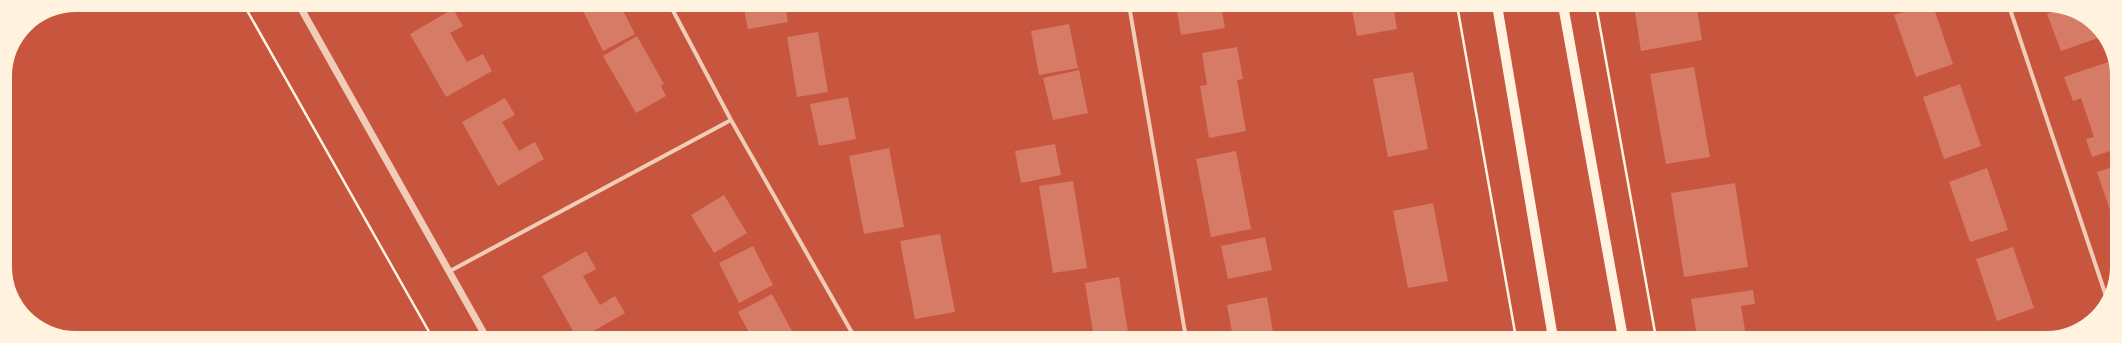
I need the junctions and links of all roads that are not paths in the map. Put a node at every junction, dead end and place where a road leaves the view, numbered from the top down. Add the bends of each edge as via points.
1 (303, 12) edge
2 (674, 12) edge
3 (1130, 12) edge
4 (1498, 12) edge
5 (1564, 12) edge
6 (2012, 12) edge
7 (731, 120) junction
8 (450, 271) junction
9 (2105, 292) edge
10 (482, 331) edge
11 (851, 331) edge
12 (1185, 331) edge
13 (1552, 331) edge
14 (1622, 331) edge

1 - 8 street
2 - 7 street
3 - 12 street
4 - 13 main road
5 - 14 main road
6 - 9 street
7 - 8 street
7 - 11 street
8 - 10 street

